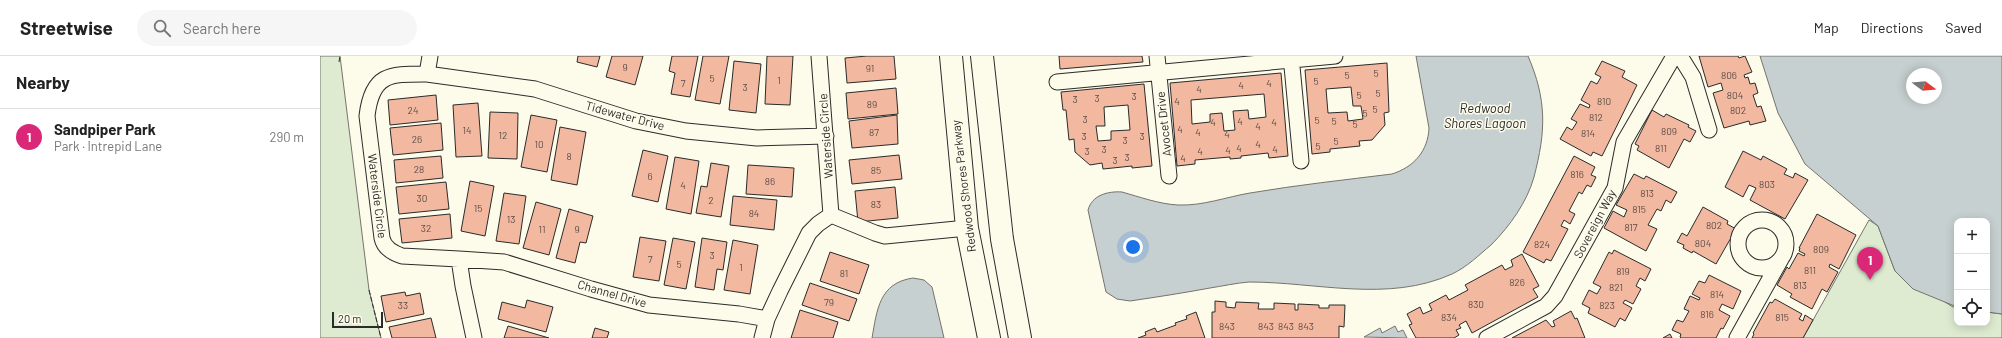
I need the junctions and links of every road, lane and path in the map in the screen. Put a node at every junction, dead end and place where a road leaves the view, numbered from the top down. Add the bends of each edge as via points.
1 (430, 56) edge
2 (819, 56) edge
3 (951, 56) edge
4 (982, 56) edge
5 (1157, 56) edge
6 (1335, 56) edge
7 (1674, 56) edge
8 (1680, 56) edge
9 (1291, 58) edge
10 (1159, 72) junction
11 (427, 74) junction
12 (1056, 82) dead end
13 (1709, 130) dead end
14 (826, 136) junction
15 (1301, 161) dead end
16 (1169, 176) dead end
17 (831, 215) junction
18 (967, 228) junction
19 (1784, 254) dead end
20 (459, 259) junction
21 (767, 319) junction
22 (474, 338) edge
23 (762, 338) edge
24 (989, 338) edge
25 (1020, 338) edge
26 (1487, 338) edge
27 (1737, 338) edge

1 - 11 street
2 - 14 street, Waterside Circle
3 - 18 main road, Redwood Shores Parkway
4 - 25 main road via 1002,239
5 - 10 street, Avocet Drive
6 - 9 street
7 - 26 street, Sovereign Way via 1624,142 1615,188 1555,296 1546,306
8 - 13 street via 1693,77
9 - 10 street
9 - 15 street
10 - 12 street
10 - 16 street, Avocet Drive
11 - 14 street, Tidewater Drive via 535,89 636,121 686,132 757,138
11 - 20 street, Waterside Circle via 389,75 377,85 369,103 367,116 382,238 385,247 402,256
14 - 17 street, Waterside Circle
17 - 18 street via 886,236
17 - 21 street via 809,233
18 - 24 main road, Redwood Shores Parkway
19 - 27 street
20 - 21 street, Channel Drive via 504,262 649,305
20 - 22 street
21 - 23 street

